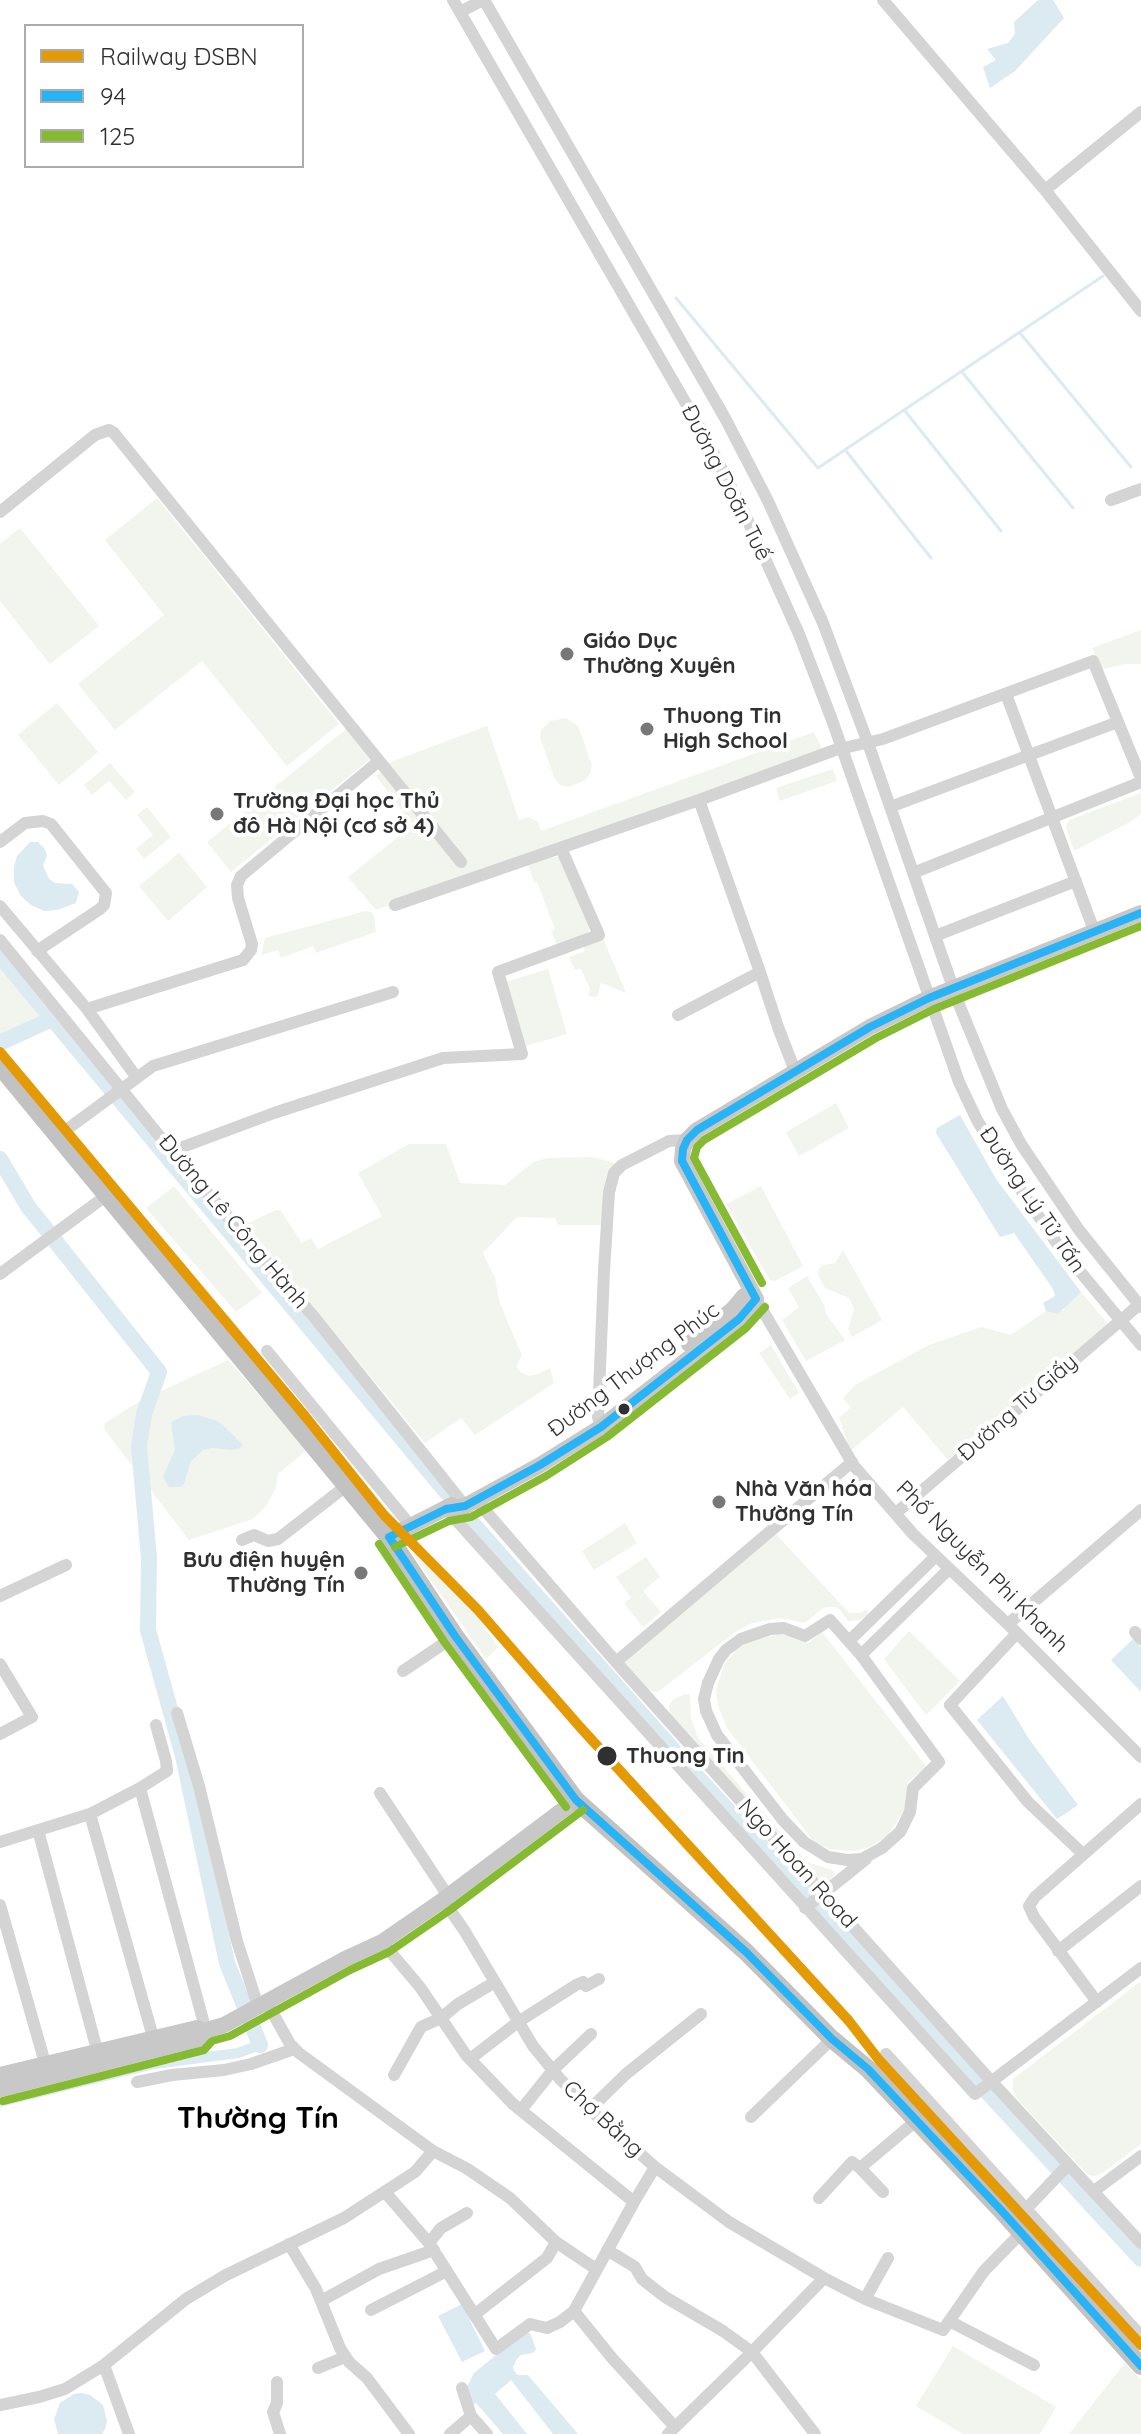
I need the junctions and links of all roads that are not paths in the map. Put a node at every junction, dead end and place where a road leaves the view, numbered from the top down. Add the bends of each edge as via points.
1 (453, 0) edge
2 (483, 0) edge
3 (883, 0) edge
4 (460, 12) junction
5 (1141, 112) edge
6 (1045, 190) junction
7 (1141, 311) edge
8 (1141, 489) edge
9 (1111, 500) dead end
10 (0, 512) edge
11 (1006, 694) junction
12 (1118, 722) junction
13 (868, 743) junction
14 (843, 748) junction
15 (1029, 756) junction
16 (379, 761) junction
17 (1141, 780) edge
18 (699, 800) junction
19 (890, 807) junction
20 (1052, 816) junction
21 (0, 842) edge
22 (561, 848) junction
23 (461, 862) dead end
24 (913, 873) junction
25 (1076, 881) junction
26 (395, 905) dead end
27 (0, 906) edge
28 (1141, 913) edge
29 (5, 923) edge
30 (1092, 925) junction
31 (1110, 926) junction
32 (935, 936) junction
33 (0, 940) edge
34 (37, 951) junction
35 (760, 972) junction
36 (952, 984) junction
37 (393, 992) dead end
38 (929, 998) junction
39 (87, 1009) junction
40 (678, 1015) dead end
41 (795, 1071) junction
42 (5, 1072) edge
43 (137, 1078) junction
44 (116, 1095) junction
45 (58, 1136) junction
46 (687, 1140) junction
47 (170, 1149) junction
48 (107, 1195) junction
49 (1069, 1215) junction
50 (1048, 1229) junction
51 (0, 1274) edge
52 (753, 1294) junction
53 (1140, 1305) edge
54 (1120, 1321) junction
55 (1141, 1345) edge
56 (267, 1351) dead end
57 (599, 1422) junction
58 (852, 1462) junction
59 (346, 1486) junction
60 (467, 1502) junction
61 (446, 1509) junction
62 (1141, 1510) edge
63 (896, 1513) junction
64 (410, 1525) junction
65 (389, 1537) junction
66 (242, 1540) dead end
67 (936, 1556) junction
68 (66, 1565) dead end
69 (949, 1569) junction
70 (0, 1596) edge
71 (1012, 1629) junction
72 (455, 1636) junction
73 (849, 1641) junction
74 (861, 1655) junction
75 (616, 1662) junction
76 (0, 1664) edge
77 (403, 1671) dead end
78 (177, 1713) dead end
79 (156, 1725) dead end
80 (0, 1734) edge
81 (1141, 1757) edge
82 (140, 1788) junction
83 (380, 1793) dead end
84 (576, 1800) junction
85 (1141, 1804) edge
86 (90, 1814) junction
87 (38, 1830) junction
88 (0, 1842) edge
89 (1083, 1854) junction
90 (872, 1855) junction
91 (1141, 1886) edge
92 (823, 1893) junction
93 (446, 1898) junction
94 (0, 1905) edge
95 (805, 1908) junction
96 (382, 1942) junction
97 (1058, 1951) junction
98 (1141, 1968) edge
99 (599, 1979) dead end
100 (495, 1982) junction
101 (1097, 2002) junction
102 (262, 2003) junction
103 (701, 2014) dead end
104 (441, 2018) junction
105 (518, 2022) junction
106 (205, 2031) junction
107 (591, 2034) dead end
108 (153, 2037) junction
109 (832, 2039) junction
110 (294, 2049) junction
111 (97, 2050) junction
112 (886, 2054) dead end
113 (470, 2059) junction
114 (45, 2063) junction
115 (553, 2070) junction
116 (0, 2075) edge
117 (394, 2075) dead end
118 (137, 2082) dead end
119 (992, 2082) junction
120 (0, 2089) edge
121 (590, 2109) junction
122 (521, 2110) junction
123 (751, 2117) dead end
124 (917, 2120) junction
125 (433, 2151) junction
126 (1141, 2156) edge
127 (655, 2167) junction
128 (860, 2168) junction
129 (1065, 2169) junction
130 (1094, 2191) junction
131 (385, 2192) junction
132 (883, 2192) dead end
133 (819, 2198) dead end
134 (634, 2202) junction
135 (1027, 2208) junction
136 (467, 2213) dead end
137 (1021, 2233) junction
138 (556, 2242) junction
139 (1141, 2243) edge
140 (289, 2244) junction
141 (432, 2247) junction
142 (607, 2250) junction
143 (888, 2258) dead end
144 (596, 2269) junction
145 (447, 2271) junction
146 (824, 2278) junction
147 (865, 2299) junction
148 (321, 2301) junction
149 (371, 2310) dead end
150 (574, 2311) junction
151 (474, 2315) junction
152 (951, 2322) junction
153 (1141, 2336) edge
154 (752, 2352) junction
155 (345, 2357) junction
156 (104, 2365) junction
157 (1034, 2365) dead end
158 (1141, 2366) edge
159 (318, 2368) dead end
160 (277, 2382) dead end
161 (462, 2388) dead end
162 (0, 2405) edge
163 (471, 2416) junction
164 (671, 2430) edge
165 (129, 2434) edge
166 (280, 2434) edge
167 (409, 2434) edge
168 (450, 2434) edge
169 (487, 2434) edge
170 (815, 2434) edge

1 - 4 street, Đường Doãn Tuế
2 - 4 street
2 - 13 street, Đường Doãn Tuế via 725,418 823,623
3 - 6 street
4 - 14 street, Đường Doãn Tuế via 737,497
5 - 6 street
6 - 7 street
8 - 9 street
10 - 16 street via 95,435 114,433
11 - 12 street via 1093,661
11 - 13 street
11 - 15 street
12 - 15 street
12 - 17 street
13 - 14 street
13 - 19 street, Đường Doãn Tuế
14 - 18 street
14 - 38 street, Đường Doãn Tuế
15 - 19 street
15 - 20 street
16 - 23 street
16 - 39 street via 241,876 237,890 252,944 243,960
17 - 20 street
18 - 22 street
18 - 35 street
19 - 24 street, Đường Doãn Tuế
20 - 24 street
20 - 25 street
21 - 34 street via 25,823 51,824 106,893 100,909
22 - 26 street
22 - 47 street via 599,935 498,972 522,1054 443,1058
24 - 32 street, Đường Doãn Tuế
25 - 30 street
25 - 32 street
27 - 29 street
28 - 31 main road
29 - 34 street
30 - 31 main road
30 - 36 main road
31 - 36 main road
32 - 36 street, Đường Doãn Tuế
33 - 44 street, Đường Lê Công Hành
34 - 39 street
35 - 40 street
35 - 41 street
36 - 38 main road
36 - 49 street, Đường Lý Tử Tấn via 1002,1109
37 - 43 street via 153,1066
38 - 41 main road
38 - 50 street, Đường Lý Tử Tấn via 977,1120
39 - 43 street
41 - 46 main road
42 - 45 highway
43 - 44 street
44 - 45 street
44 - 47 street, Đường Lê Công Hành
45 - 48 highway
46 - 52 main road, Phố Nguyễn Phi Khanh via 682,1161
46 - 57 street via 669,1141 614,1173
47 - 60 street, Đường Lê Công Hành
48 - 51 street
48 - 59 highway
49 - 50 street
49 - 53 street, Đường Lý Tử Tấn
50 - 54 street, Đường Lý Tử Tấn
52 - 57 main road, Đường Thượng Phúc
52 - 58 street, Phố Nguyễn Phi Khanh
53 - 54 street, Đường Từ Giấy
54 - 55 street, Đường Lý Tử Tấn
54 - 63 street, Đường Từ Giấy
56 - 64 street
57 - 60 main road, Đường Thượng Phúc
58 - 63 street, Phố Nguyễn Phi Khanh
58 - 75 street
59 - 65 highway
59 - 66 street via 278,1539 254,1535
60 - 61 main road, Đường Thượng Phúc
60 - 75 street, Ngo Hoan Road
61 - 64 main road, Đường Thượng Phúc
61 - 95 street
62 - 71 street
63 - 67 street, Phố Nguyễn Phi Khanh
64 - 65 main road, Đường Thượng Phúc
65 - 72 highway
67 - 69 street, Phố Nguyễn Phi Khanh
67 - 73 street
68 - 70 street
69 - 71 street, Phố Nguyễn Phi Khanh
69 - 74 street
71 - 81 street, Phố Nguyễn Phi Khanh
71 - 89 street via 950,1705 1028,1802
72 - 77 street
72 - 84 highway
73 - 74 street
73 - 90 street via 830,1620 805,1636 784,1628 755,1633 719,1659 704,1699 717,1735 804,1842 837,1860
74 - 90 street via 939,1762 913,1788 900,1832
75 - 92 street, Ngo Hoan Road
76 - 80 street via 32,1717
78 - 102 street via 237,1941
79 - 82 street via 167,1771
82 - 86 street
82 - 106 street
83 - 93 street, Chợ Bằng
84 - 93 main road
84 - 109 highway via 746,1952
85 - 89 street
86 - 87 street
86 - 108 street
87 - 88 street
87 - 111 street
89 - 97 street via 1029,1906
90 - 92 street
91 - 97 street
92 - 95 street
92 - 119 street, Ngo Hoan Road
93 - 96 main road
93 - 100 street, Chợ Bằng
94 - 114 street
95 - 119 street via 975,2094
96 - 102 main road
96 - 104 street
97 - 101 street
98 - 101 street
99 - 105 street via 576,1985
100 - 104 street
100 - 105 street, Chợ Bằng
101 - 119 street
102 - 106 main road
102 - 110 street
103 - 121 street
104 - 113 street
104 - 117 street via 421,2027
105 - 113 street
105 - 115 street, Chợ Bằng
106 - 108 main road
106 - 120 main road via 199,2039
107 - 115 street
108 - 111 main road
109 - 123 street
109 - 124 highway
110 - 118 street via 224,2070
110 - 125 street
111 - 114 main road
112 - 135 street
113 - 122 street
114 - 116 main road
115 - 121 street, Chợ Bằng
115 - 122 street
119 - 129 street, Ngo Hoan Road
121 - 127 street, Chợ Bằng
122 - 134 street
124 - 128 street
124 - 137 highway
125 - 131 street via 415,2172
125 - 138 street via 510,2198
126 - 130 street
127 - 134 street
127 - 146 street, Chợ Bằng via 729,2222
128 - 132 street
128 - 133 street via 852,2162
129 - 130 street, Ngo Hoan Road
129 - 135 street
130 - 139 street, Ngo Hoan Road
131 - 140 street
131 - 141 street
134 - 142 street
135 - 153 street
136 - 141 street via 441,2228
137 - 152 street via 984,2271
137 - 158 highway
138 - 144 street
138 - 151 street via 547,2258
140 - 148 street
140 - 156 street via 186,2299
141 - 145 street
141 - 148 street
142 - 144 street
142 - 154 street via 635,2267 657,2291
143 - 147 street
144 - 150 street
145 - 149 street
145 - 151 street
146 - 147 street, Chợ Bằng
146 - 154 street
147 - 152 street, Chợ Bằng via 940,2331
148 - 155 street
150 - 151 street via 547,2328 530,2324 496,2349
150 - 164 street
152 - 157 street
154 - 164 street
154 - 170 street
155 - 159 street
155 - 167 street
156 - 162 street via 65,2389
156 - 165 street
160 - 166 street via 273,2412
161 - 163 street
163 - 168 street
163 - 169 street

